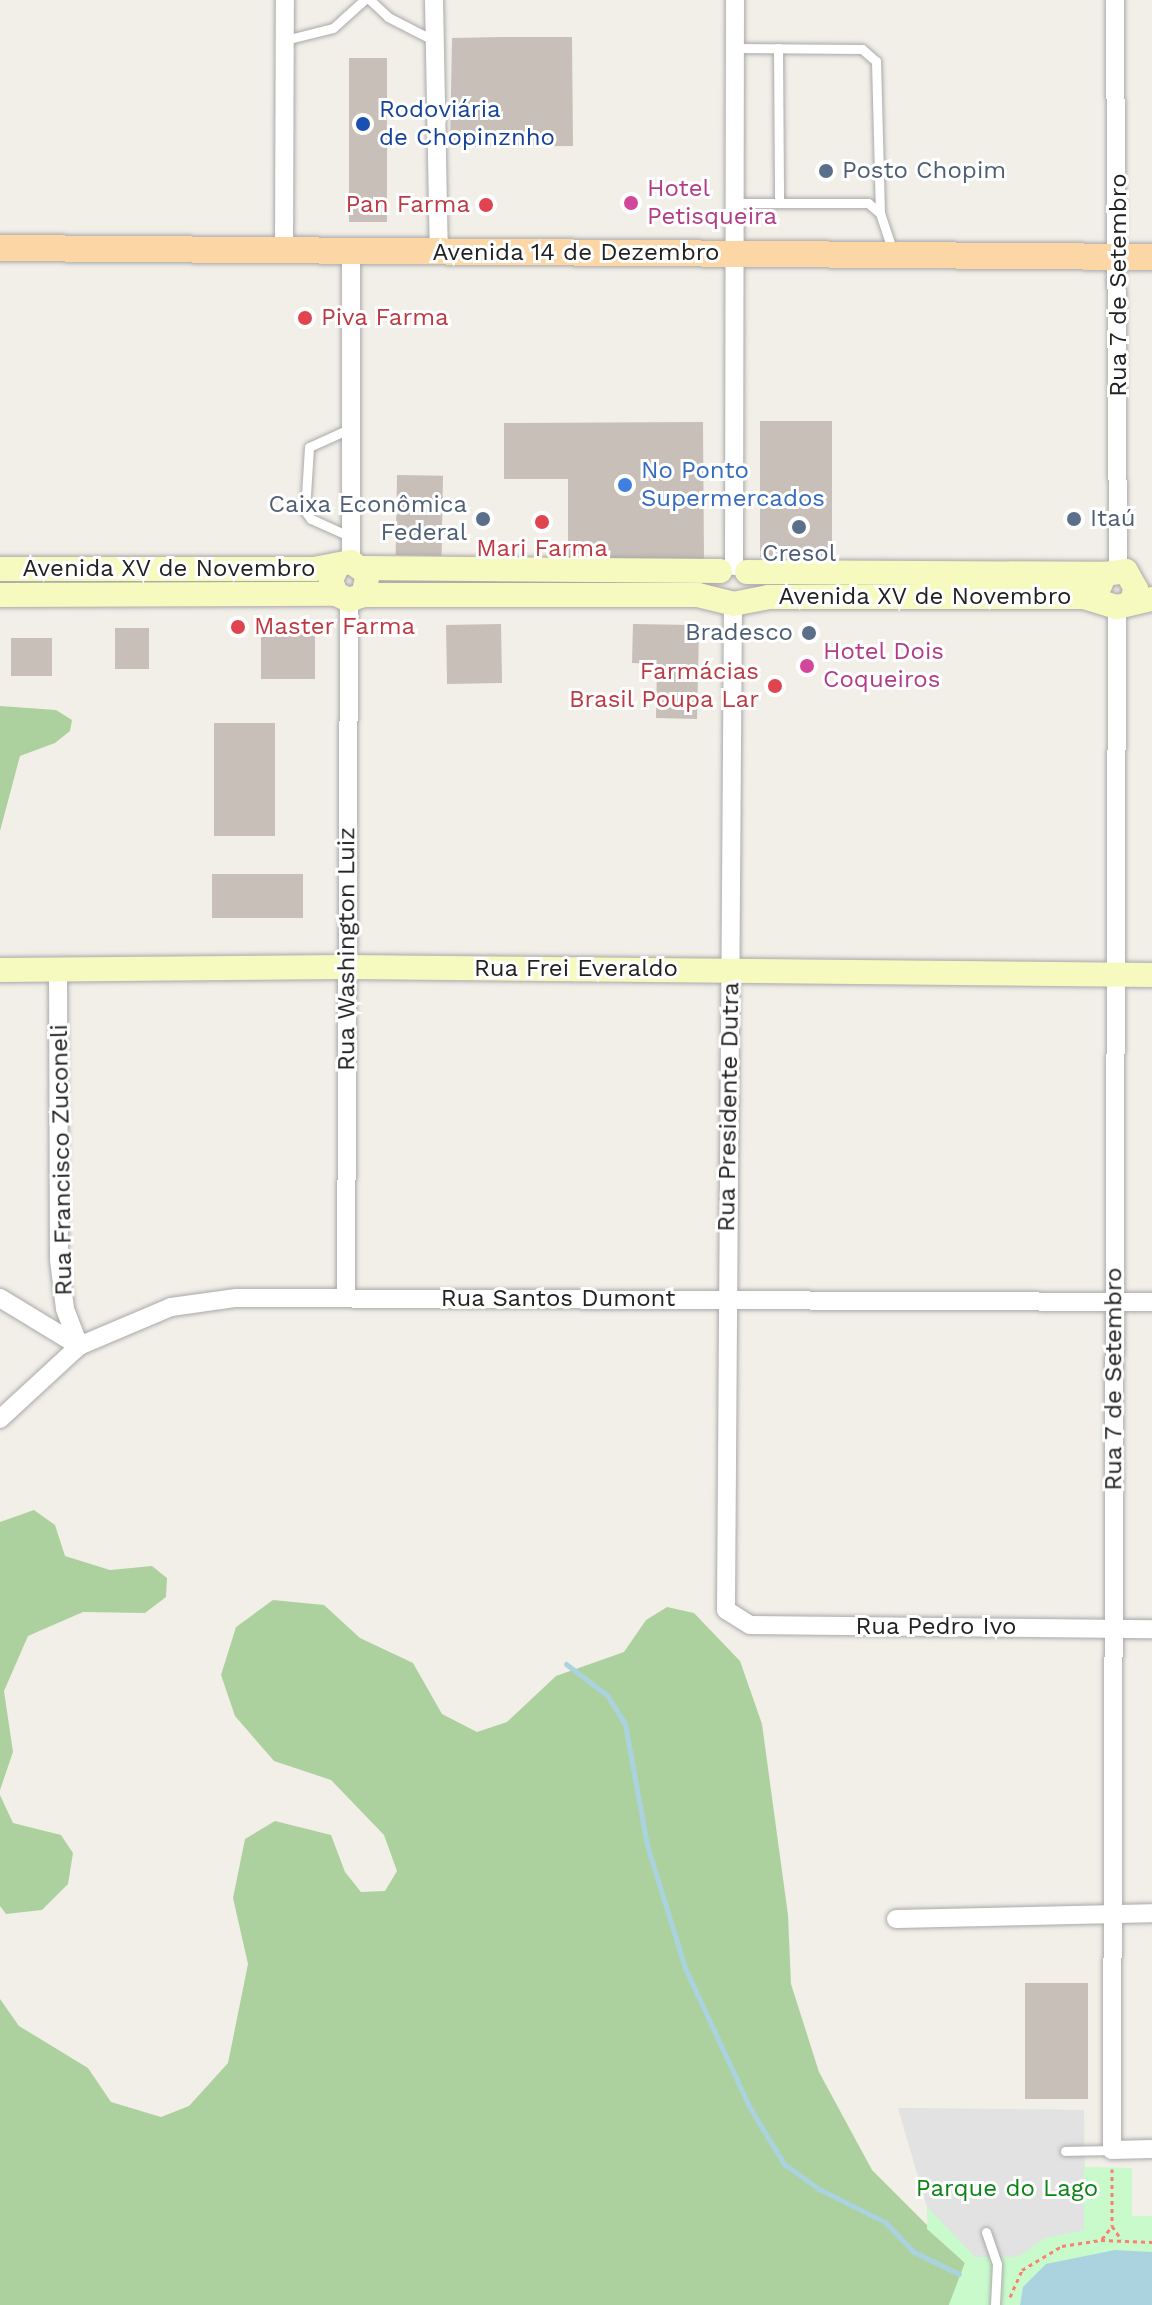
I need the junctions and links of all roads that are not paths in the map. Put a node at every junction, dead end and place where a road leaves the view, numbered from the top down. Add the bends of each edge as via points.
1 (285, 0) edge
2 (367, 0) edge
3 (434, 0) edge
4 (735, 0) edge
5 (1115, 0) edge
6 (285, 40) junction
7 (435, 41) junction
8 (735, 48) junction
9 (778, 48) junction
10 (735, 203) junction
11 (779, 203) junction
12 (880, 213) junction
13 (0, 248) edge
14 (284, 250) junction
15 (351, 251) junction
16 (439, 252) junction
17 (735, 254) junction
18 (894, 255) junction
19 (1120, 257) junction
20 (1152, 257) edge
21 (351, 428) junction
22 (351, 537) junction
23 (351, 566) junction
24 (0, 569) edge
25 (734, 570) junction
26 (1127, 574) edge
27 (0, 595) edge
28 (350, 596) junction
29 (733, 600) junction
30 (1126, 602) edge
31 (347, 967) junction
32 (0, 970) edge
33 (730, 970) junction
34 (58, 971) junction
35 (1115, 975) junction
36 (1152, 975) edge
37 (0, 1298) edge
38 (346, 1298) junction
39 (727, 1299) junction
40 (1113, 1301) junction
41 (1152, 1302) edge
42 (79, 1346) junction
43 (0, 1419) edge
44 (726, 1610) joint
45 (1116, 1628) junction
46 (1152, 1629) edge
47 (1116, 1913) junction
48 (1152, 1913) edge
49 (896, 1919) dead end
50 (1152, 2149) edge
51 (1065, 2151) dead end
52 (1112, 2158) junction
53 (986, 2232) dead end
54 (995, 2305) edge

1 - 6 street
2 - 6 lane via 333,28
2 - 7 lane
3 - 7 street
4 - 8 street
5 - 19 street, Rua 7 de Setembro
6 - 14 street
7 - 16 street
8 - 9 lane
8 - 10 street
9 - 11 lane
9 - 12 lane via 862,49 876,61
10 - 11 lane
10 - 17 street
11 - 12 lane via 868,203
12 - 18 lane
13 - 14 main road, Avenida 14 de Dezembro
14 - 15 main road, Avenida 14 de Dezembro
15 - 16 main road, Avenida 14 de Dezembro
15 - 21 street
16 - 17 main road, Avenida 14 de Dezembro
17 - 18 main road, Avenida 14 de Dezembro
17 - 25 street
18 - 19 main road, Avenida 14 de Dezembro
19 - 20 main road, Avenida 14 de Dezembro
19 - 26 street, Rua 7 de Setembro
21 - 22 street
21 - 22 lane via 309,447 305,511 311,519
22 - 23 street
23 - 24 main road, Avenida XV de Novembro
23 - 25 main road, Avenida XV de Novembro
23 - 28 main road via 369,582
23 - 28 main road via 331,580
25 - 26 main road, Avenida XV de Novembro
25 - 29 main road via 752,585
25 - 29 main road via 714,584
26 - 30 main road via 1136,589
26 - 30 main road via 1099,588
27 - 28 main road, Avenida XV de Novembro
28 - 29 main road, Avenida XV de Novembro
28 - 31 street, Rua Washington Luiz
29 - 30 main road, Avenida XV de Novembro
29 - 33 street, Rua Presidente Dutra
30 - 35 street, Rua 7 de Setembro
31 - 33 main road, Rua Frei Everaldo
31 - 34 main road, Rua Frei Everaldo
31 - 38 street, Rua Washington Luiz
32 - 34 main road, Rua Frei Everaldo
33 - 35 main road, Rua Frei Everaldo
33 - 39 street, Rua Presidente Dutra
34 - 42 street, Rua Francisco Zuconeli via 59,1260 65,1309
35 - 36 main road, Rua Frei Everaldo
35 - 40 street, Rua 7 de Setembro
37 - 42 street
38 - 39 street, Rua Santos Dumont
38 - 42 street, Rua Santos Dumont via 236,1298 171,1307
39 - 40 street, Rua Santos Dumont
39 - 44 street, Rua Presidente Dutra
40 - 41 street, Rua Santos Dumont
40 - 45 street, Rua 7 de Setembro
42 - 43 street, Rua Santos Dumont
44 - 45 street, Rua Pedro Ivo via 750,1625
45 - 46 street, Rua Pedro Ivo
45 - 47 street, Rua 7 de Setembro
47 - 48 street
47 - 49 street
47 - 52 street, Rua 7 de Setembro
50 - 52 street
51 - 52 lane
53 - 54 lane via 997,2264

